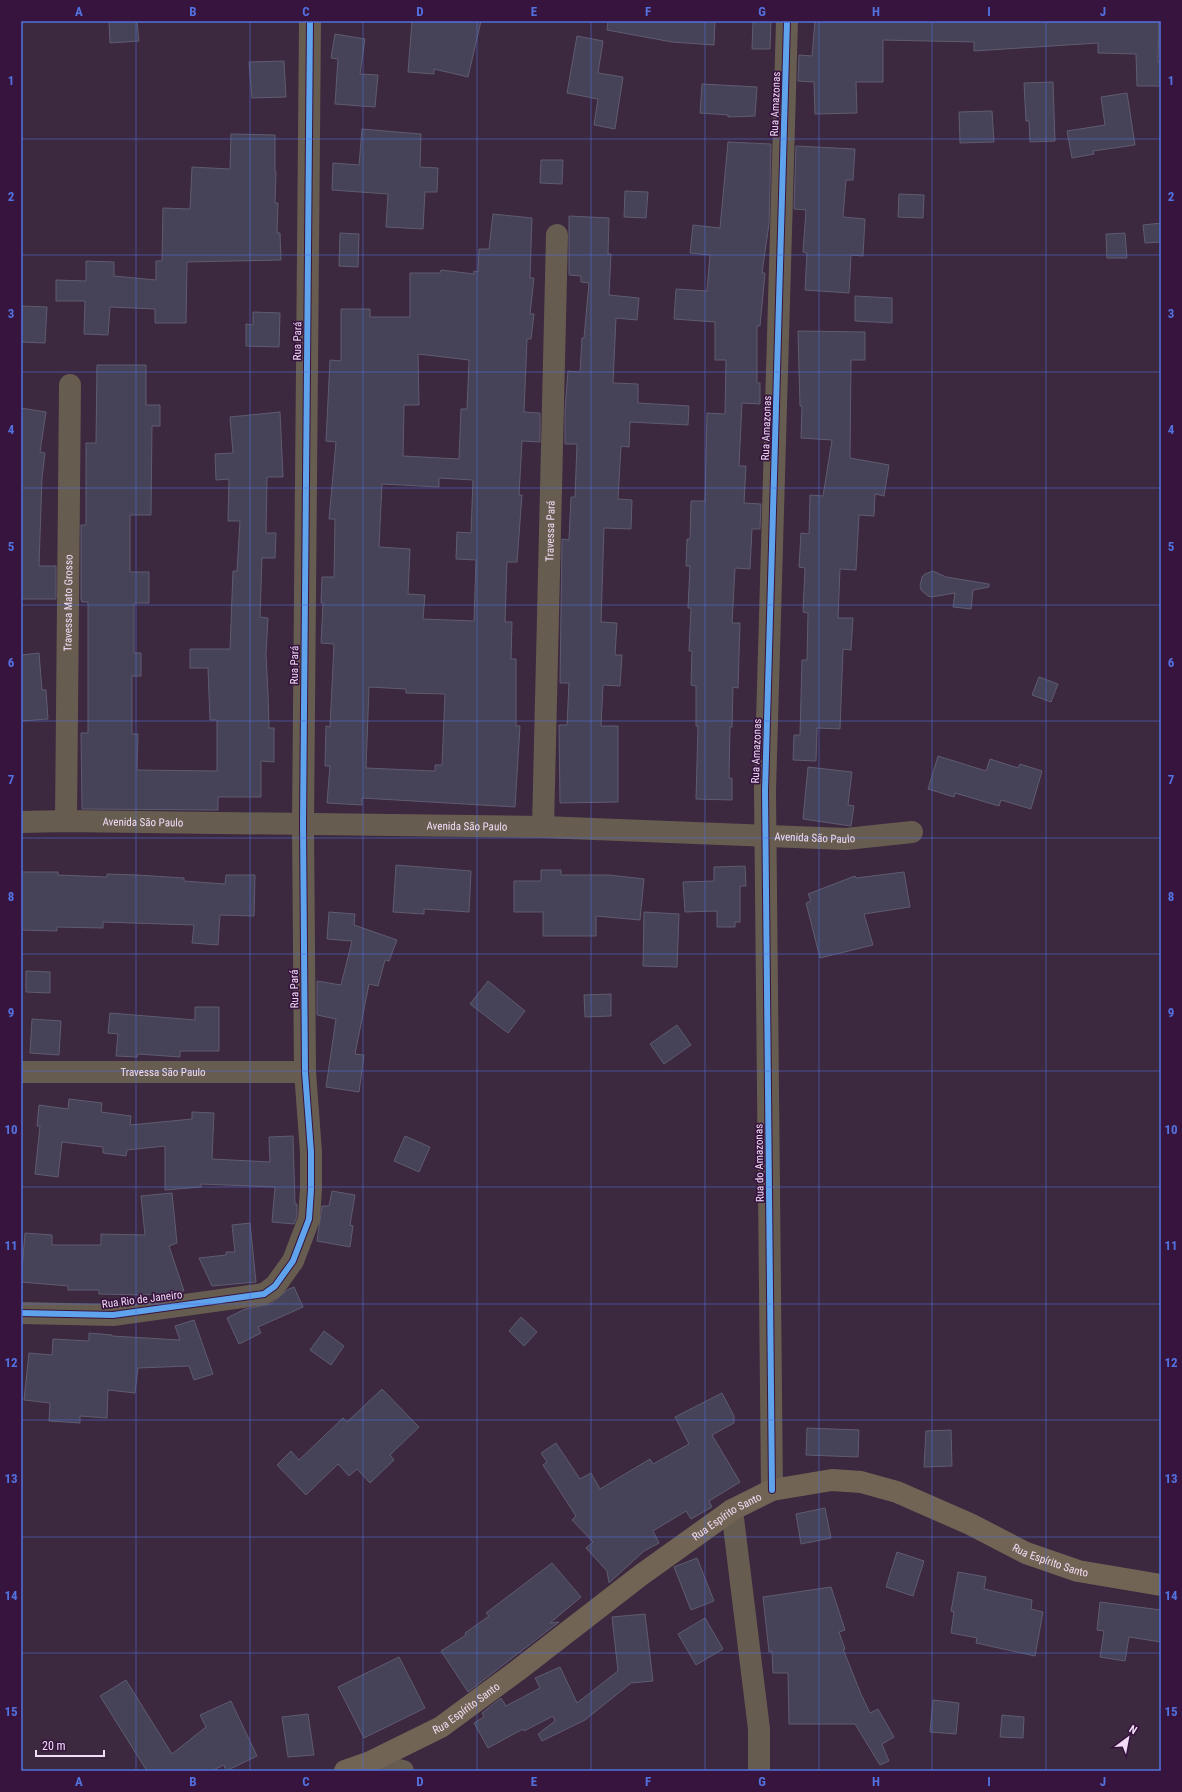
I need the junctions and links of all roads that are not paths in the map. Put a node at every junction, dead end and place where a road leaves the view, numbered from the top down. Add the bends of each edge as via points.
1 (310, 21) edge
2 (787, 21) edge
3 (557, 235) dead end
4 (70, 385) dead end
5 (66, 821) junction
6 (21, 822) edge
7 (302, 824) junction
8 (543, 826) junction
9 (912, 832) dead end
10 (766, 835) junction
11 (21, 1072) edge
12 (305, 1072) junction
13 (264, 1294) joint
14 (21, 1313) edge
15 (772, 1490) junction
16 (732, 1510) junction
17 (1161, 1585) edge
18 (368, 1764) junction
19 (345, 1771) edge
20 (403, 1771) edge
21 (759, 1771) edge

1 - 7 street, Rua Pará
2 - 10 street, Rua Amazonas via 765,791
3 - 8 street, Travessa Pará
4 - 5 street, Travessa Mato Grosso
5 - 6 street, Avenida São Paulo
5 - 7 street, Avenida São Paulo
7 - 8 street, Avenida São Paulo
7 - 12 street, Rua Pará
8 - 10 street, Avenida São Paulo via 714,835
9 - 10 street, Avenida São Paulo via 846,839
10 - 15 street, Rua do Amazonas
11 - 12 street, Travessa São Paulo
12 - 13 street, Rua Pará via 312,1152 309,1219 293,1261 275,1286
13 - 14 street, Rua Rio de Janeiro via 113,1315
15 - 16 street, Rua Espírito Santo
15 - 17 street, Rua Espírito Santo via 832,1480 861,1482 897,1492 1026,1553 1078,1571
16 - 18 street, Rua Espírito Santo via 640,1575 441,1727
16 - 21 street via 760,1729
18 - 19 street, Rua Espírito Santo
18 - 20 street

